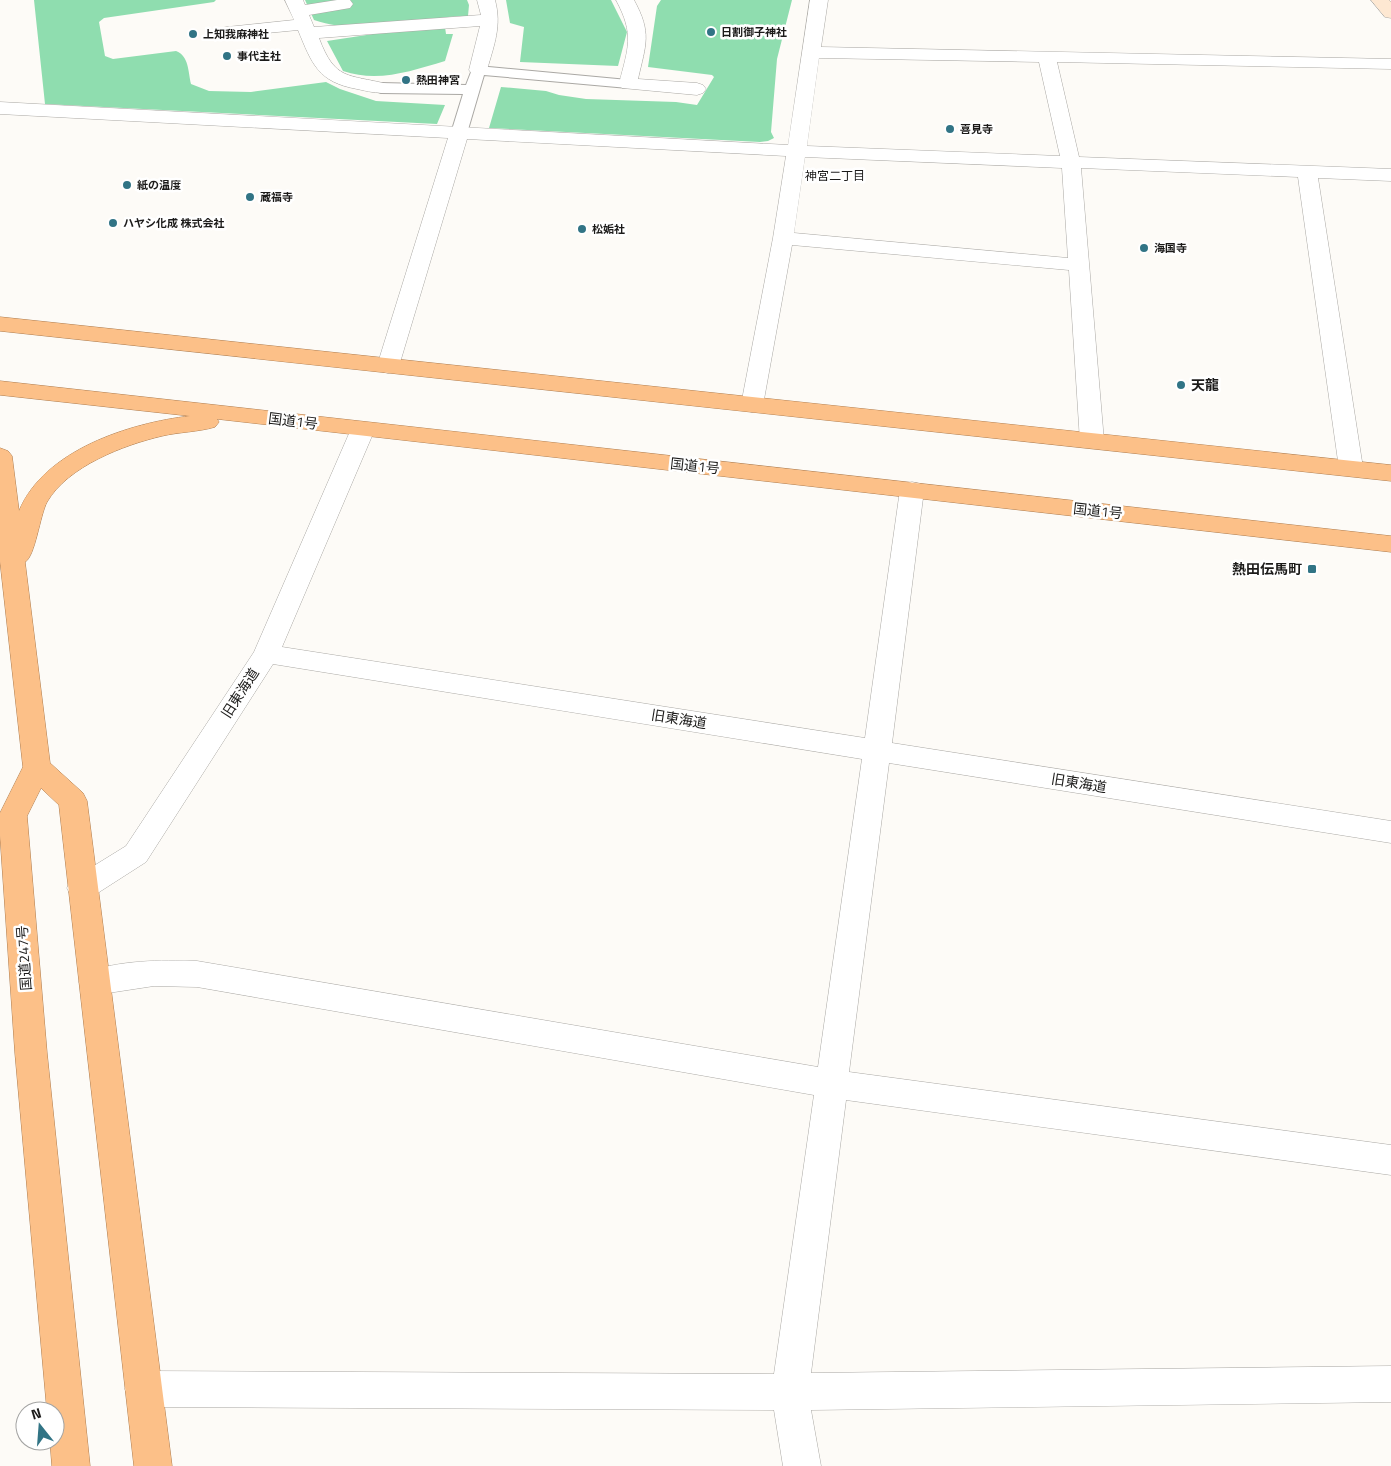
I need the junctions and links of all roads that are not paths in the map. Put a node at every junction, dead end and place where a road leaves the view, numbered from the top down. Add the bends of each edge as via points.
1 (486, 0) edge
2 (819, 0) edge
3 (1380, 0) edge
4 (632, 3) edge
5 (344, 4) dead end
6 (1391, 13) edge
7 (302, 17) edge
8 (490, 20) junction
9 (226, 32) dead end
10 (812, 52) junction
11 (1047, 56) junction
12 (1391, 64) edge
13 (478, 70) junction
14 (628, 84) junction
15 (381, 88) joint
16 (472, 90) junction
17 (697, 90) dead end
18 (0, 108) edge
19 (459, 133) junction
20 (796, 151) junction
21 (1070, 162) junction
22 (1307, 172) junction
23 (1391, 175) edge
24 (783, 238) junction
25 (1078, 265) junction
26 (0, 324) edge
27 (388, 366) junction
28 (0, 388) edge
29 (752, 405) junction
30 (273, 419) junction
31 (363, 429) junction
32 (1092, 441) junction
33 (0, 456) edge
34 (1351, 468) junction
35 (1391, 473) edge
36 (912, 490) junction
37 (1391, 544) edge
38 (15, 576) junction
39 (266, 654) junction
40 (876, 751) junction
41 (37, 767) junction
42 (1391, 832) edge
43 (82, 888) junction
44 (95, 982) junction
45 (831, 1084) junction
46 (1391, 1160) edge
47 (1391, 1384) edge
48 (143, 1389) junction
49 (790, 1392) junction
50 (71, 1466) edge
51 (153, 1466) edge
52 (802, 1466) edge

1 - 8 street
2 - 10 street
3 - 6 main road
4 - 14 street via 639,30
5 - 7 street
7 - 8 street
7 - 9 street
7 - 15 street via 312,46 330,74 361,86
8 - 13 street
10 - 11 street
10 - 20 street
11 - 12 street
11 - 21 street
13 - 14 lane
13 - 16 lane
14 - 17 street
15 - 16 lane
16 - 19 lane
18 - 19 street
19 - 20 street
19 - 27 street
20 - 21 street
20 - 24 street
21 - 22 street
21 - 25 street
22 - 23 street
22 - 34 street
24 - 25 street
24 - 29 street
25 - 32 street
26 - 27 highway
27 - 29 highway
28 - 30 highway, 国道1号
29 - 32 highway
30 - 31 highway, 国道1号
30 - 38 highway via 160,428 94,452 63,471 40,494 27,521
31 - 36 highway, 国道1号
31 - 39 street
32 - 34 highway
33 - 38 highway
34 - 35 highway
36 - 37 highway, 国道1号
36 - 40 street
38 - 41 highway
39 - 40 street, 旧東海道
39 - 43 street, 旧東海道 via 136,854
40 - 42 street, 旧東海道
40 - 45 street
41 - 43 highway via 73,801
41 - 50 highway, 国道247号 via 13,816 31,1053
43 - 44 highway
44 - 45 street via 154,973 197,974
44 - 48 highway
45 - 46 street
45 - 49 street
47 - 49 street
48 - 49 street
48 - 51 highway
49 - 52 street

